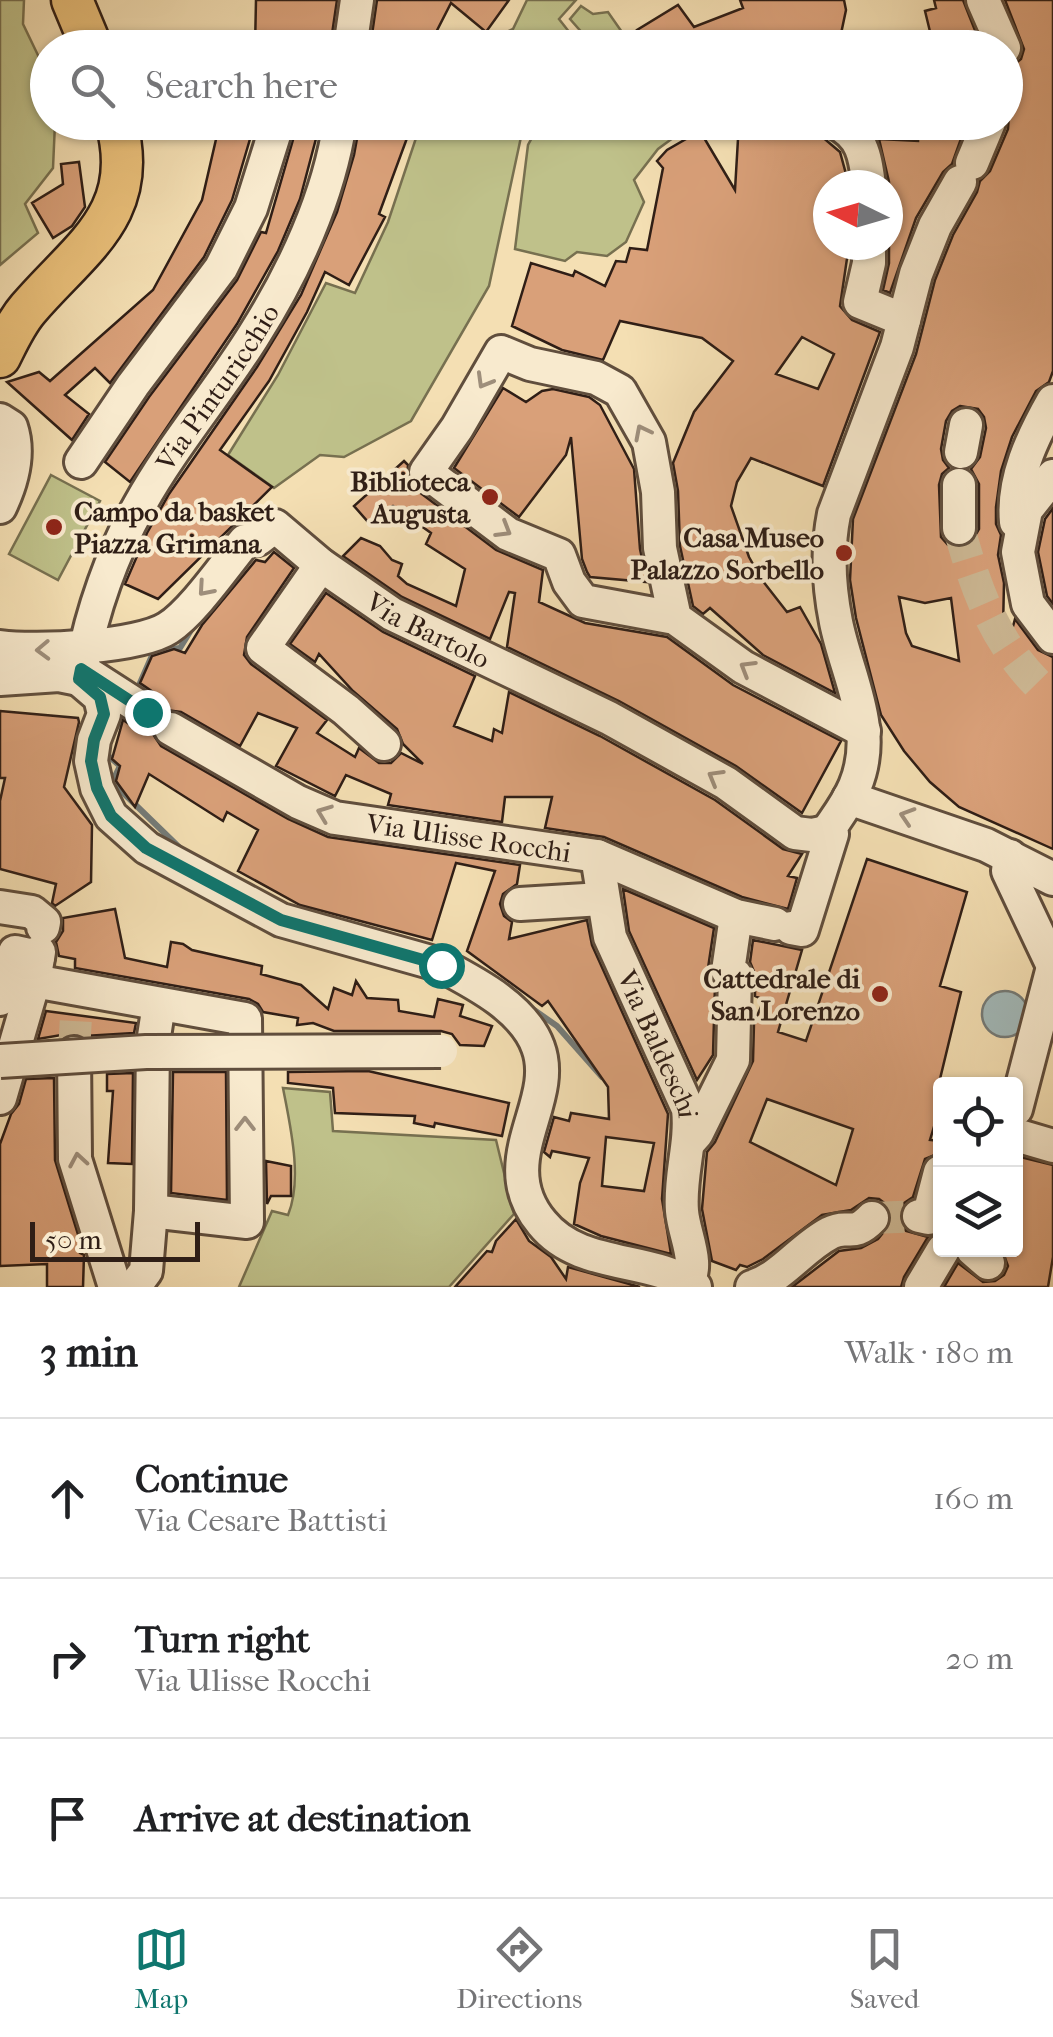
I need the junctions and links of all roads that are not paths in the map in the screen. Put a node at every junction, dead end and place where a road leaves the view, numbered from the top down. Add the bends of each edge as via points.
1 (72, 0) edge
2 (357, 0) edge
3 (983, 0) edge
4 (84, 30) edge
5 (353, 30) edge
6 (996, 30) edge
7 (121, 140) edge
8 (272, 140) edge
9 (329, 140) edge
10 (859, 140) edge
11 (981, 140) edge
12 (866, 170) edge
13 (869, 260) edge
14 (904, 320) junction
15 (0, 357) edge
16 (1053, 402) edge
17 (8, 434) edge
18 (88, 451) dead end
19 (1053, 476) edge
20 (959, 486) dead end
21 (0, 507) edge
22 (959, 528) tunnel mouth
23 (1018, 552) junction
24 (321, 566) junction
25 (675, 618) junction
26 (1053, 637) edge
27 (0, 648) edge
28 (82, 665) junction
29 (0, 678) edge
30 (864, 730) junction
31 (384, 744) dead end
32 (832, 825) junction
33 (597, 856) junction
34 (1010, 856) junction
35 (1053, 879) edge
36 (602, 899) junction
37 (520, 904) dead end
38 (0, 906) edge
39 (736, 916) junction
40 (40, 948) junction
41 (1053, 966) edge
42 (0, 999) edge
43 (159, 1004) junction
44 (441, 1051) dead end
45 (74, 1053) tunnel mouth
46 (1, 1078) edge
47 (1023, 1083) edge
48 (1023, 1136) edge
49 (689, 1142) junction
50 (1053, 1146) edge
51 (89, 1207) junction
52 (151, 1212) junction
53 (872, 1218) tunnel mouth
54 (939, 1257) edge
55 (766, 1280) edge
56 (684, 1283) edge
57 (91, 1287) edge
58 (115, 1287) edge
59 (134, 1287) edge
60 (921, 1287) edge

1 - 4 main road
2 - 5 street
3 - 6 street
7 - 15 main road via 124,172 109,218 24,313
8 - 18 street via 251,208 221,268
9 - 28 street, Via Pinturicchio via 322,194 286,278 140,505 107,576
10 - 12 street
11 - 14 street via 935,226
13 - 14 street via 860,302
14 - 30 street via 830,536 831,592
16 - 23 street via 1017,488
17 - 21 street via 10,487
19 - 23 street via 1026,510
20 - 22 street
23 - 26 street via 1028,604
24 -> 28 street, Via Bartolo via 275,526 245,542 166,629
24 - 31 street via 263,648
32 -> 24 street, Via Bartolo via 726,783 609,718 392,614
25 -> 25 street via 649,442 620,391 501,352 426,472 508,534 560,555 583,601
30 -> 25 street via 743,667
28 -> 27 street
28 - 29 street via 60,675
33 -> 28 street, Via Ulisse Rocchi via 336,818 159,720
28 - 56 street via 104,714 91,761 111,816 146,848 281,920 441,965 517,1016 541,1059 522,1180 528,1204 570,1246
30 - 32 street via 857,783
34 -> 32 street, Via Bartolo via 965,837
32 - 39 street, Via Ulisse Rocchi via 789,927
33 - 36 street, Via Baldeschi
33 - 39 street, Via Ulisse Rocchi
34 - 35 street, Via Bartolo
34 - 41 street via 1008,871
36 - 37 street
36 - 49 street, Via Baldeschi via 610,938 684,1109
38 - 40 street via 32,912
39 - 49 street via 728,971 735,975 732,1060
40 - 42 street via 15,952
40 - 43 street via 77,1003
40 - 46 street
41 - 47 street
43 - 52 street via 152,1043
52 -> 43 street via 247,1222 245,1020
44 - 46 street, bridge via 146,1052
51 -> 45 street via 75,1158
48 - 50 street
49 - 56 street, Via Baldeschi via 682,1215 692,1264
51 - 57 street
51 - 58 street
52 - 59 street via 146,1271
53 - 55 street via 862,1228 831,1232
54 - 60 street

